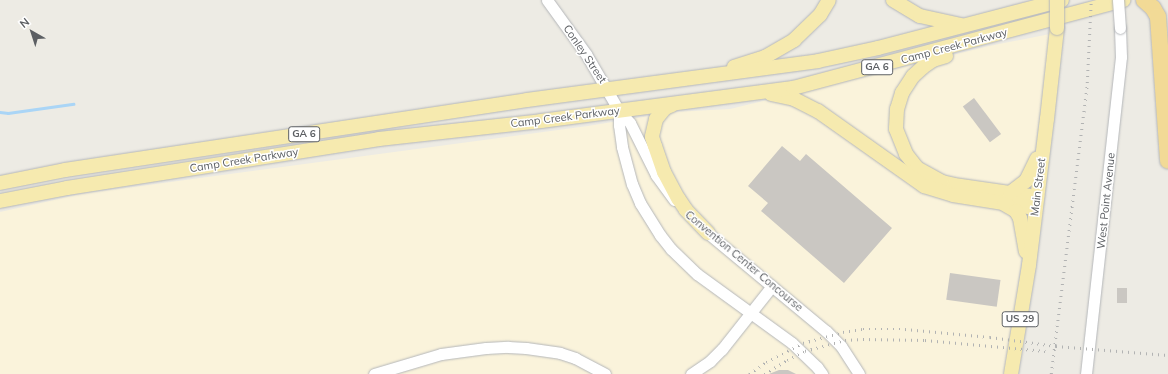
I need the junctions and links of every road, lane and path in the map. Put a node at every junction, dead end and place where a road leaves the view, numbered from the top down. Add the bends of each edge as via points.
1 (547, 0) edge
2 (829, 0) edge
3 (893, 0) edge
4 (1056, 0) edge
5 (1062, 0) edge
6 (1118, 0) edge
7 (1124, 0) edge
8 (1144, 0) edge
9 (965, 25) junction
10 (989, 37) junction
11 (687, 79) junction
12 (608, 89) junction
13 (765, 92) junction
14 (674, 104) junction
15 (619, 111) junction
16 (1045, 134) junction
17 (1168, 161) edge
18 (0, 183) edge
19 (1006, 198) junction
20 (0, 201) edge
21 (1036, 202) junction
22 (708, 234) junction
23 (1029, 265) junction
24 (772, 286) junction
25 (750, 312) junction
26 (374, 374) edge
27 (605, 374) edge
28 (691, 374) edge
29 (822, 374) edge
30 (859, 374) edge
31 (1011, 374) edge
32 (1086, 374) edge

1 - 12 street, Conley Street
2 - 11 main road via 808,28 780,49 745,64
3 - 9 main road via 920,16
4 - 16 main road, Main Street / US 29, bridge via 1057,28
5 - 9 main road, Camp Creek Parkway / GA 6
6 - 32 street, West Point Avenue, bridge via 1121,57
7 - 10 main road, Camp Creek Parkway / GA 6
8 - 17 highway via 1152,6 1158,17
9 - 11 main road, Camp Creek Parkway / GA 6 via 826,59
10 - 13 main road, Camp Creek Parkway / GA 6 via 819,82
10 - 19 main road via 973,46 933,60 913,76 899,101 896,129 911,162 932,178
11 - 12 main road, Camp Creek Parkway / GA 6
12 - 15 street, Conley Street
12 - 18 main road, Camp Creek Parkway / GA 6 via 73,169
13 - 14 main road, Camp Creek Parkway / GA 6
13 - 19 main road via 794,99 818,111 924,186 946,194
14 - 15 main road, Camp Creek Parkway / GA 6
14 - 22 main road via 665,108 656,119 652,137 654,146 678,198
15 - 20 main road, Camp Creek Parkway / GA 6 via 346,144
15 - 22 street, Convention Center Concourse via 630,123 664,188
15 - 25 street via 626,167 640,203 650,219 671,249 684,262
16 - 19 main road via 1026,181
16 - 21 main road, Main Street / US 29
19 - 21 main road
19 - 23 main road via 1020,218
21 - 23 main road, Main Street / US 29
22 - 24 street, Convention Center Concourse
23 - 31 main road, Main Street / US 29
24 - 25 street
24 - 30 street, Convention Center Concourse via 841,346
25 - 28 street via 710,361
25 - 29 street via 792,342
26 - 27 street via 441,354 508,347 560,353

